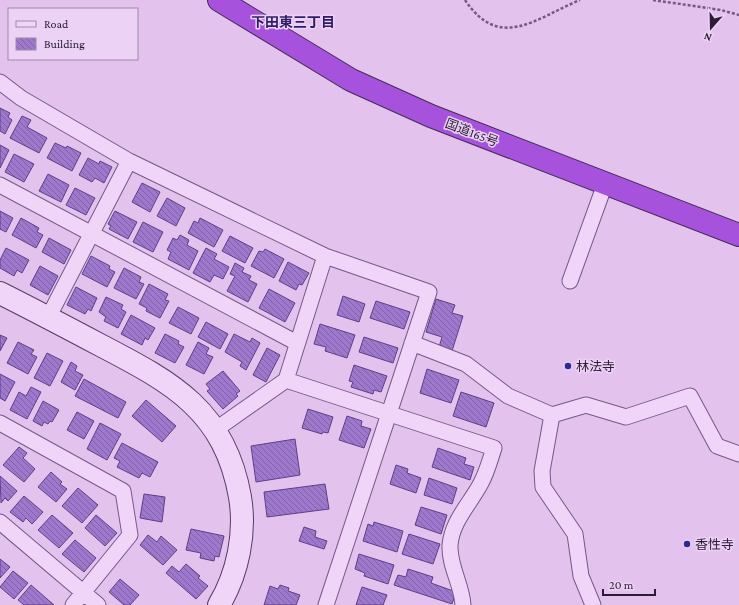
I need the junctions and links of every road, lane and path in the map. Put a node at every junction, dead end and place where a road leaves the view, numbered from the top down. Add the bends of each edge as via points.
1 (219, 0) edge
2 (465, 0) edge
3 (580, 0) edge
4 (653, 0) edge
5 (739, 15) edge
6 (0, 82) edge
7 (129, 161) junction
8 (605, 184) junction
9 (0, 185) edge
10 (91, 234) junction
11 (739, 234) edge
12 (325, 256) junction
13 (570, 281) dead end
14 (0, 293) edge
15 (48, 318) junction
16 (297, 343) junction
17 (412, 343) junction
18 (286, 380) junction
19 (389, 413) junction
20 (552, 414) junction
21 (0, 423) edge
22 (215, 430) junction
23 (739, 454) edge
24 (0, 522) edge
25 (83, 593) junction
26 (73, 605) edge
27 (98, 605) edge
28 (219, 605) edge
29 (326, 605) edge
30 (464, 605) edge
31 (593, 605) edge

1 - 8 highway, 国道165号 via 351,80 431,116
2 - 3 path via 474,14 488,24 512,29
4 - 5 path
6 - 7 street via 21,98
7 - 10 street
7 - 12 street
8 - 11 highway, 国道165号
8 - 13 street
9 - 10 street
10 - 15 street
10 - 16 street
12 - 16 street
12 - 17 street via 429,292
14 - 15 street
15 - 22 street via 171,384 188,398
16 - 18 street
17 - 19 street
17 - 20 street via 466,364 508,396
18 - 19 street
18 - 22 street
19 - 29 street
19 - 30 street via 494,448 482,482 456,522 452,533 451,560
20 - 23 street via 586,405 626,416 690,396 717,446
20 - 31 street via 542,470 544,487 575,534 582,576
21 - 25 street via 123,491 130,534
22 - 28 street via 234,469 242,524 238,559
24 - 25 street
25 - 26 street
25 - 27 street

